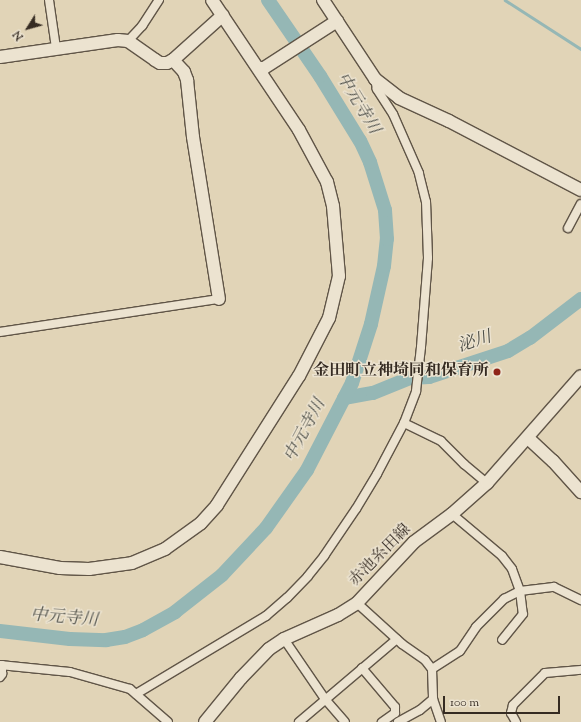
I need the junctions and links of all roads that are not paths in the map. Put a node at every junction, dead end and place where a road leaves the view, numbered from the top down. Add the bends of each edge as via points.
1 (49, 0) edge
2 (159, 0) edge
3 (212, 0) edge
4 (323, 0) edge
5 (223, 15) junction
6 (335, 23) junction
7 (128, 41) junction
8 (56, 48) junction
9 (0, 57) edge
10 (173, 60) junction
11 (261, 68) junction
12 (375, 79) junction
13 (581, 190) edge
14 (581, 204) edge
15 (568, 228) dead end
16 (219, 299) joint
17 (0, 332) edge
18 (581, 376) edge
19 (404, 423) junction
20 (528, 438) junction
21 (487, 483) junction
22 (581, 492) edge
23 (452, 514) junction
24 (0, 557) edge
25 (520, 591) junction
26 (581, 600) edge
27 (358, 602) junction
28 (284, 639) junction
29 (396, 639) junction
30 (502, 640) dead end
31 (1, 665) edge
32 (362, 668) junction
33 (432, 668) junction
34 (581, 670) edge
35 (0, 677) edge
36 (136, 694) junction
37 (325, 699) junction
38 (433, 699) junction
39 (168, 722) edge
40 (205, 722) edge
41 (299, 722) edge
42 (345, 722) edge
43 (382, 722) edge
44 (398, 722) edge
45 (441, 722) edge
46 (516, 722) edge

1 - 8 street
2 - 7 street via 142,26
3 - 5 street
4 - 6 street
5 - 10 street
5 - 11 street
6 - 11 street
6 - 12 street
7 - 8 street
7 - 10 street via 160,63
8 - 9 street
10 - 16 street via 184,72 187,80 193,137
11 - 24 street via 315,158 327,182 333,206 339,276 329,318 312,354 217,505 201,523 165,549 132,563 89,569 60,568
12 - 13 street via 398,98 449,121
12 - 19 street via 377,88 393,114 419,173 426,202 428,258 421,346 416,391
14 - 15 street
16 - 17 street
18 - 20 street, 赤池糸田線
19 - 21 street via 441,441
19 - 36 street via 356,509 320,561 287,598 266,616
20 - 21 street, 赤池糸田線
20 - 22 street
21 - 23 street, 赤池糸田線
23 - 25 street via 502,556 512,569
23 - 27 street, 赤池糸田線 via 406,550
25 - 26 street via 554,587
25 - 30 street via 523,614
25 - 33 street via 504,599 476,627 460,651
27 - 28 street, 赤池糸田線 via 322,624
27 - 29 street
28 - 37 street
28 - 40 street, 赤池糸田線 via 269,649 241,678
29 - 32 street
29 - 33 street
31 - 35 street
31 - 36 street via 70,672 130,689
32 - 37 street
32 - 43 street via 396,708 395,713
33 - 38 street
34 - 46 street via 545,673 513,705 511,712
36 - 39 street
37 - 41 street
37 - 42 street
38 - 44 street via 420,710
38 - 45 street

